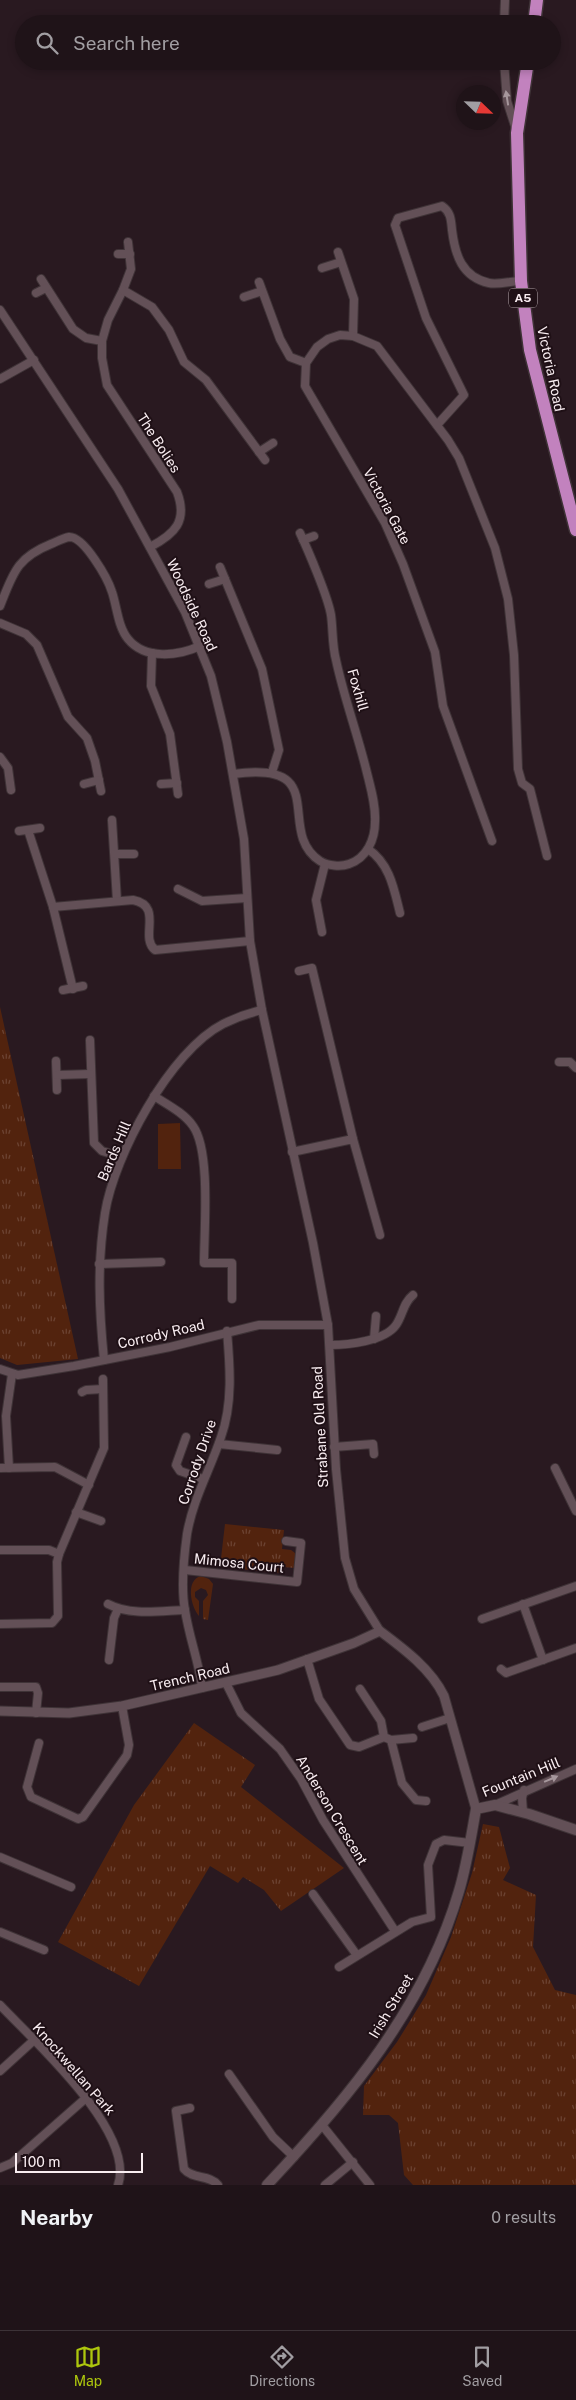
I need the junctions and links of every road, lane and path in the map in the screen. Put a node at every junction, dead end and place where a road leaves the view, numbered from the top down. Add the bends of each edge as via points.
1 (506, 0) edge
2 (537, 0) edge
3 (505, 15) edge
4 (535, 15) edge
5 (505, 70) edge
6 (527, 70) edge
7 (517, 133) junction
8 (128, 242) dead end
9 (338, 252) dead end
10 (118, 254) dead end
11 (130, 254) junction
12 (341, 262) junction
13 (322, 268) dead end
14 (42, 279) dead end
15 (521, 281) junction
16 (259, 282) dead end
17 (46, 288) junction
18 (123, 290) junction
19 (262, 291) junction
20 (36, 293) dead end
21 (244, 297) dead end
22 (0, 310) edge
23 (353, 336) junction
24 (102, 341) junction
25 (34, 360) junction
26 (306, 363) junction
27 (0, 379) edge
28 (437, 425) junction
29 (273, 443) dead end
30 (259, 452) junction
31 (265, 460) dead end
32 (576, 530) edge
33 (314, 536) dead end
34 (150, 547) junction
35 (220, 567) dead end
36 (225, 579) junction
37 (209, 584) dead end
38 (3, 589) edge
39 (0, 606) edge
40 (0, 623) edge
41 (200, 646) junction
42 (152, 653) junction
43 (0, 757) edge
44 (272, 772) junction
45 (234, 774) junction
46 (99, 780) junction
47 (177, 783) junction
48 (84, 784) dead end
49 (161, 784) dead end
50 (13, 786) dead end
51 (101, 791) dead end
52 (178, 794) dead end
53 (112, 820) dead end
54 (40, 828) dead end
55 (28, 830) junction
56 (19, 831) dead end
57 (492, 841) dead end
58 (368, 848) junction
59 (115, 854) junction
60 (134, 854) dead end
61 (547, 856) dead end
62 (325, 864) junction
63 (178, 889) dead end
64 (247, 898) junction
65 (117, 901) junction
66 (53, 907) junction
67 (400, 913) dead end
68 (322, 932) dead end
69 (250, 941) junction
70 (299, 971) dead end
71 (83, 986) dead end
72 (73, 988) junction
73 (63, 990) dead end
74 (262, 1010) junction
75 (90, 1040) dead end
76 (56, 1061) dead end
77 (558, 1062) dead end
78 (576, 1068) edge
79 (90, 1074) junction
80 (57, 1075) junction
81 (57, 1090) dead end
82 (154, 1096) junction
83 (353, 1139) junction
84 (292, 1152) junction
85 (122, 1157) junction
86 (380, 1235) dead end
87 (161, 1262) dead end
88 (99, 1264) junction
89 (413, 1295) dead end
90 (232, 1299) dead end
91 (376, 1316) dead end
92 (328, 1324) junction
93 (227, 1332) junction
94 (374, 1339) junction
95 (330, 1345) junction
96 (104, 1360) junction
97 (0, 1370) edge
98 (12, 1374) junction
99 (103, 1379) dead end
100 (103, 1389) junction
101 (82, 1392) dead end
102 (186, 1436) dead end
103 (219, 1444) junction
104 (334, 1447) junction
105 (277, 1450) dead end
106 (374, 1454) dead end
107 (0, 1468) edge
108 (9, 1468) junction
109 (555, 1468) dead end
110 (203, 1480) junction
111 (89, 1484) junction
112 (576, 1511) edge
113 (76, 1512) junction
114 (102, 1521) dead end
115 (286, 1541) dead end
116 (0, 1550) edge
117 (59, 1554) junction
118 (185, 1570) junction
119 (576, 1586) edge
120 (108, 1604) dead end
121 (523, 1604) junction
122 (118, 1609) junction
123 (185, 1610) junction
124 (482, 1619) dead end
125 (0, 1624) edge
126 (380, 1631) junction
127 (576, 1648) edge
128 (307, 1659) junction
129 (109, 1660) dead end
130 (543, 1660) junction
131 (501, 1669) dead end
132 (226, 1682) junction
133 (0, 1687) edge
134 (202, 1688) junction
135 (360, 1689) dead end
136 (122, 1706) junction
137 (0, 1711) edge
138 (36, 1713) junction
139 (450, 1718) junction
140 (422, 1726) dead end
141 (413, 1738) dead end
142 (387, 1739) junction
143 (39, 1743) dead end
144 (576, 1769) edge
145 (524, 1790) junction
146 (426, 1800) dead end
147 (495, 1805) junction
148 (476, 1809) junction
149 (523, 1812) junction
150 (576, 1830) edge
151 (470, 1843) junction
152 (0, 1857) edge
153 (71, 1887) dead end
154 (313, 1894) dead end
155 (395, 1931) junction
156 (0, 1932) edge
157 (44, 1950) dead end
158 (356, 1954) junction
159 (339, 1967) dead end
160 (0, 2005) edge
161 (33, 2041) junction
162 (0, 2071) edge
163 (229, 2074) dead end
164 (86, 2098) junction
165 (190, 2108) dead end
166 (322, 2125) junction
167 (294, 2157) junction
168 (353, 2162) junction
169 (0, 2168) edge
170 (118, 2185) edge
171 (218, 2185) edge
172 (267, 2185) edge
173 (325, 2185) edge
174 (370, 2185) edge

1 - 3 street
2 - 4 highway
7 -> 5 street via 507,102
6 - 7 highway, Victoria Road / A5
7 - 15 highway, Victoria Road / A5
8 - 11 street, The Bolies
9 - 12 street
10 - 11 street
11 - 18 street, The Bolies via 130,269
12 - 13 street
12 - 23 street via 354,299
14 - 17 street
15 - 28 street via 490,283 465,271 453,242 450,215 442,206 398,218 396,225 426,318 464,395
15 - 32 highway, Victoria Road / A5 via 530,350
16 - 19 street
17 - 20 street
17 - 24 street via 73,329 86,338
18 - 24 street, The Bolies
18 - 30 street via 152,307 169,330 184,362 206,380
19 - 21 street
19 - 26 street via 280,340 290,357
22 - 25 street, Woodside Road
23 - 26 street via 340,335 328,339 317,347
23 - 28 street via 376,346
24 - 34 street, The Bolies via 107,386 180,501 180,520 172,532
25 - 27 street
25 - 34 street, Woodside Road via 118,489
26 - 57 street, Victoria Gate via 305,386 385,523 403,564 434,652 443,706
28 - 61 street via 459,458 502,571 514,655 518,769 522,783 530,789
29 - 30 street
30 - 31 street
33 - 58 street, Foxhill via 301,537 331,612 335,659 372,791 376,820
34 - 41 street, Woodside Road
35 - 36 street
36 - 37 street
36 - 44 street via 262,669 279,750
38 - 39 street
38 - 42 street via 19,563 40,548 68,537 74,538 84,544 112,591 129,640
40 - 46 street via 26,634 37,645 68,717 87,738
41 - 42 street via 179,653
41 - 45 street, Woodside Road via 220,708
42 - 47 street via 151,686 170,734
43 - 50 street via 8,768
44 - 45 street via 250,770
44 - 62 street via 288,782 299,799 301,836 309,854
45 - 64 street, Woodside Road via 244,840
46 - 48 street
46 - 51 street
47 - 49 street
47 - 52 street
53 - 59 street
54 - 55 street
55 - 56 street
55 - 66 street
58 - 62 street via 360,859 348,865
58 - 67 street via 383,862 391,878
59 - 60 street
59 - 65 street
62 - 68 street via 316,900
63 - 64 street via 202,901
64 - 69 street, Woodside Road
65 - 66 street
65 - 69 street via 133,900 146,905 152,948 155,950
66 - 72 street
69 - 74 street, Woodside Road
70 - 83 street via 312,968
71 - 72 street
72 - 73 street
74 - 82 street, Bards Hill via 222,1024 194,1045
74 - 84 street, Strabane Old Road
75 - 79 street
76 - 80 street
77 - 78 street via 570,1062
79 - 80 street
79 - 85 street via 94,1143 102,1151
80 - 81 street
82 - 85 street, Bards Hill
82 - 90 street via 186,1117 194,1128 204,1167 204,1263 232,1263
83 - 84 street
83 - 86 street
84 - 92 street, Strabane Old Road
85 - 88 street, Bards Hill via 105,1211
87 - 88 street
88 - 96 street, Bards Hill via 98,1296
89 - 94 street via 406,1300 395,1326 386,1336
91 - 94 street
92 - 93 street, Corrody Road via 260,1325
92 - 95 street, Strabane Old Road
93 - 96 street, Corrody Road
93 - 103 street, Corrody Drive via 229,1388
94 - 95 street
95 - 104 street, Strabane Old Road
96 - 98 street, Corrody Road
97 - 98 street, Corrody Road
98 - 108 street via 6,1416
99 - 100 street
100 - 101 street
100 - 111 street via 104,1448
102 - 110 street via 176,1465 180,1471
103 - 105 street
103 - 110 street, Corrody Drive
104 - 106 street via 373,1444
104 - 126 street, Strabane Old Road via 345,1558 354,1589
107 - 108 street
108 - 111 street via 54,1467
109 - 112 street
110 - 118 street, Corrody Drive via 190,1518
111 - 113 street
113 - 114 street
113 - 117 street
115 - 118 street, Mimosa Court via 301,1543 297,1582
116 - 117 street via 49,1550
117 - 125 street via 56,1621
118 - 123 street, Corrody Drive
119 - 121 street
120 - 122 street
121 - 124 street
121 - 130 street
122 - 123 street via 138,1612
122 - 129 street
123 - 134 street, Corrody Drive
126 - 128 street, Trench Road
126 - 139 street, Strabane Old Road via 431,1675 444,1696
127 - 130 street
128 - 132 street, Trench Road via 278,1670
128 - 142 street via 320,1699 350,1745 359,1747
130 - 131 street via 506,1673
132 - 134 street, Trench Road
132 - 155 street, Anderson Crescent via 241,1713 280,1749 301,1779 323,1820
133 - 138 street via 36,1688
134 - 136 street, Trench Road
135 - 142 street via 381,1721
136 - 138 street, Trench Road via 69,1713
136 - 143 street via 129,1745 126,1755 83,1817 78,1819 31,1797 28,1787
137 - 138 street, Trench Road
139 - 140 street
139 - 148 street, Strabane Old Road
141 - 142 street
142 - 146 street via 402,1783 416,1800
145 -> 144 street, Fountain Hill
145 - 147 street, Fountain Hill
145 - 149 street
147 - 148 main road, Fountain Hill
147 - 149 main road
148 - 151 main road, Irish Street
149 - 150 main road
151 - 155 street via 444,1840 436,1844 428,1865 431,1917
151 - 166 main road, Irish Street via 448,1924 419,1990 367,2069
152 - 153 street
154 - 158 street
155 - 158 street
156 - 157 street
158 - 159 street
160 - 161 street, Knockwellan Park
161 - 162 street
161 - 164 street, Knockwellan Park
163 - 167 street via 273,2137
164 - 169 street via 12,2163
164 - 170 street, Knockwellan Park via 107,2126 121,2160
165 - 171 street via 176,2111 184,2169 191,2175 208,2177
166 - 167 main road, Irish Street
166 - 168 street
167 - 172 main road, Irish Street
168 - 173 street
168 - 174 street

